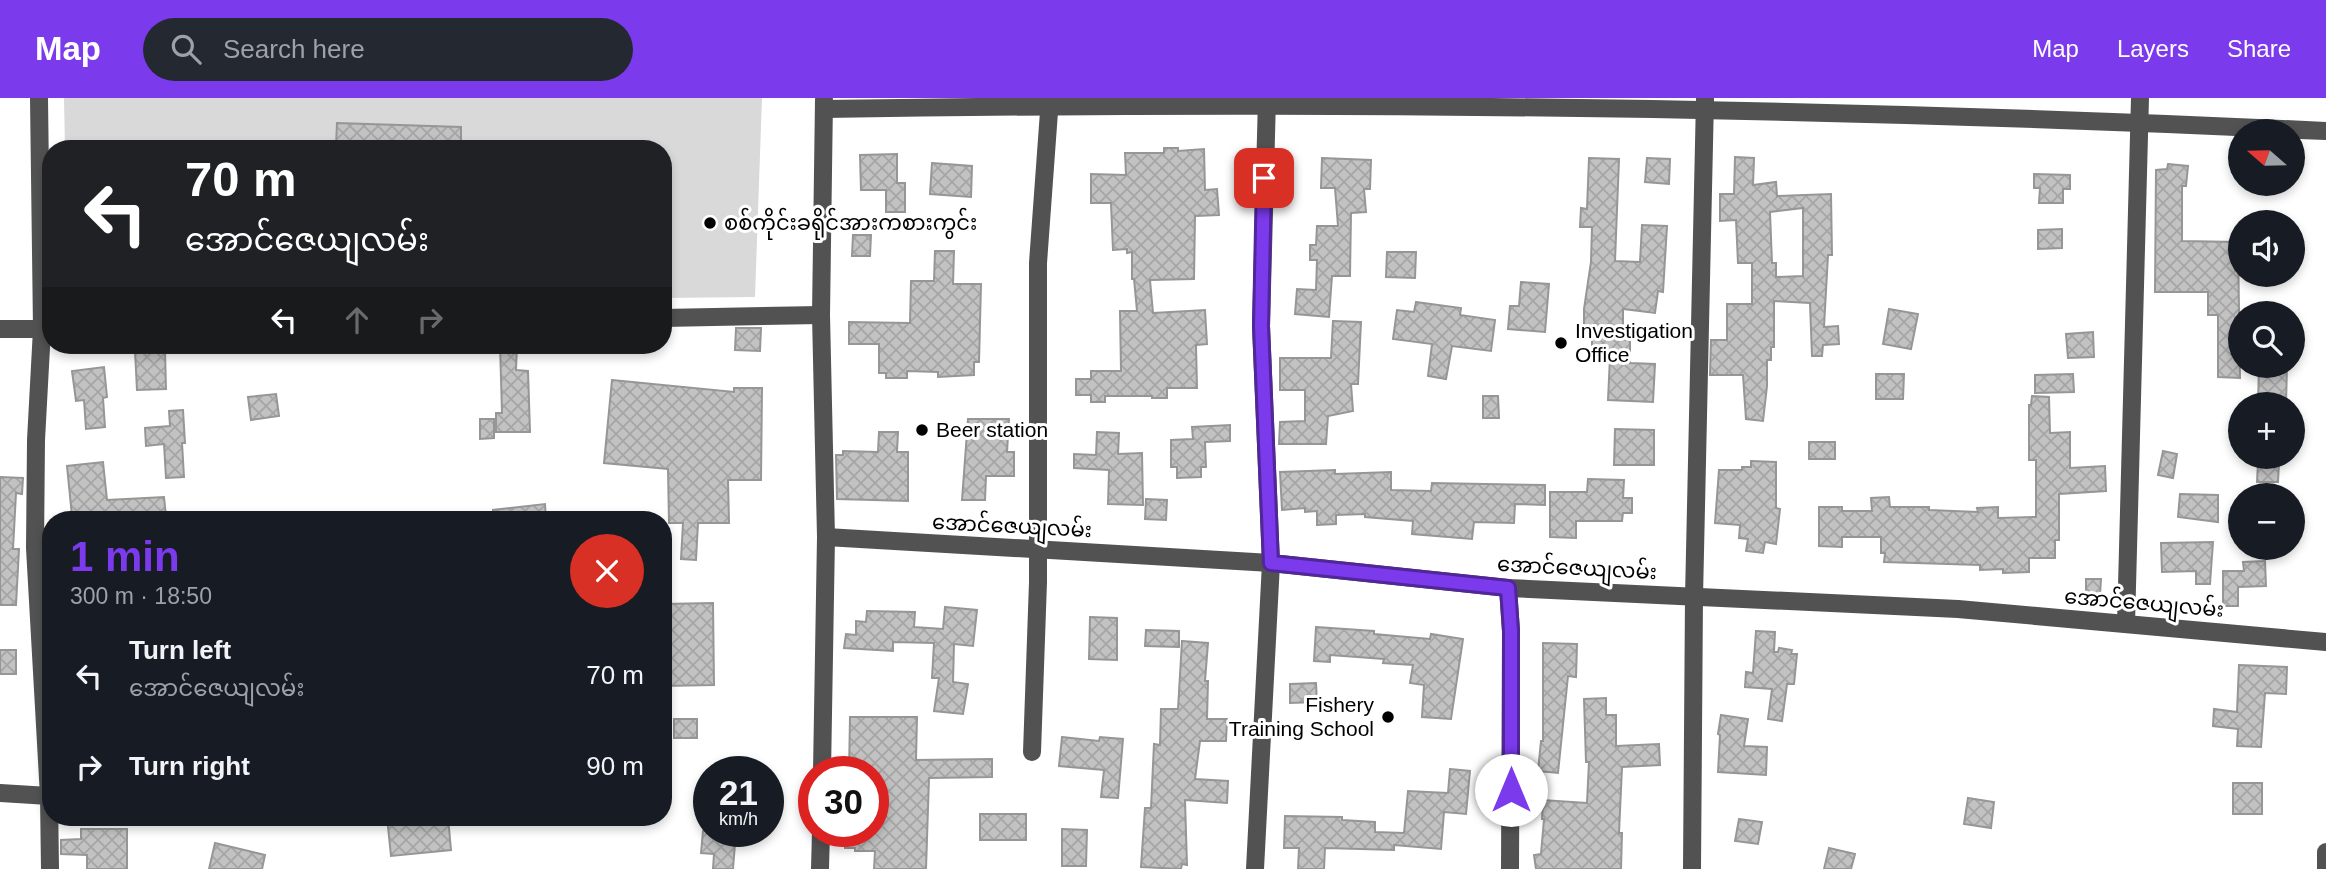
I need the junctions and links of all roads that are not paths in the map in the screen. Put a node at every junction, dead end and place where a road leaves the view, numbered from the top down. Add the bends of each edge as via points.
1 (39, 98) edge
2 (2140, 98) edge
3 (1050, 102) edge
4 (1266, 102) edge
5 (1485, 103) edge
6 (1705, 103) edge
7 (824, 104) edge
8 (1927, 107) edge
9 (2140, 122) junction
10 (2326, 131) edge
11 (42, 197) edge
12 (821, 315) junction
13 (672, 317) edge
14 (0, 329) edge
15 (42, 329) edge
16 (44, 354) edge
17 (826, 537) junction
18 (1037, 551) junction
19 (1271, 563) junction
20 (1508, 588) junction
21 (1694, 597) junction
22 (2126, 624) junction
23 (2326, 642) edge
24 (42, 672) edge
25 (1032, 752) dead end
26 (822, 756) edge
27 (0, 793) edge
28 (42, 796) edge
29 (49, 826) edge
30 (821, 847) edge
31 (2326, 852) edge
32 (50, 869) edge
33 (820, 869) edge
34 (1255, 869) edge
35 (1510, 869) edge
36 (1692, 869) edge
37 (2326, 869) edge

1 - 11 street
2 - 9 street
3 - 4 street
3 - 7 street
3 - 18 street via 1038,263
4 - 5 street
4 - 19 street via 1261,326
5 - 6 street
6 - 8 street
6 - 21 street
7 - 12 street
8 - 9 street
9 - 10 street
9 - 22 street
12 - 13 street
12 - 17 street
14 - 15 street
16 - 24 street via 36,440 35,548
17 - 18 street, အောင်ဇေယျလမ်း
17 - 26 street
18 - 19 street, အောင်ဇေယျလမ်း
18 - 25 street
19 - 20 street, အောင်ဇေယျလမ်း
19 - 34 street
20 - 21 street, အောင်ဇေယျလမ်း
20 - 35 street
21 - 22 street, အောင်ဇေယျလမ်း via 1958,609
21 - 36 street
22 - 23 street, အောင်ဇေယျလမ်း
27 - 28 street
29 - 32 street
30 - 33 street
31 - 37 street

